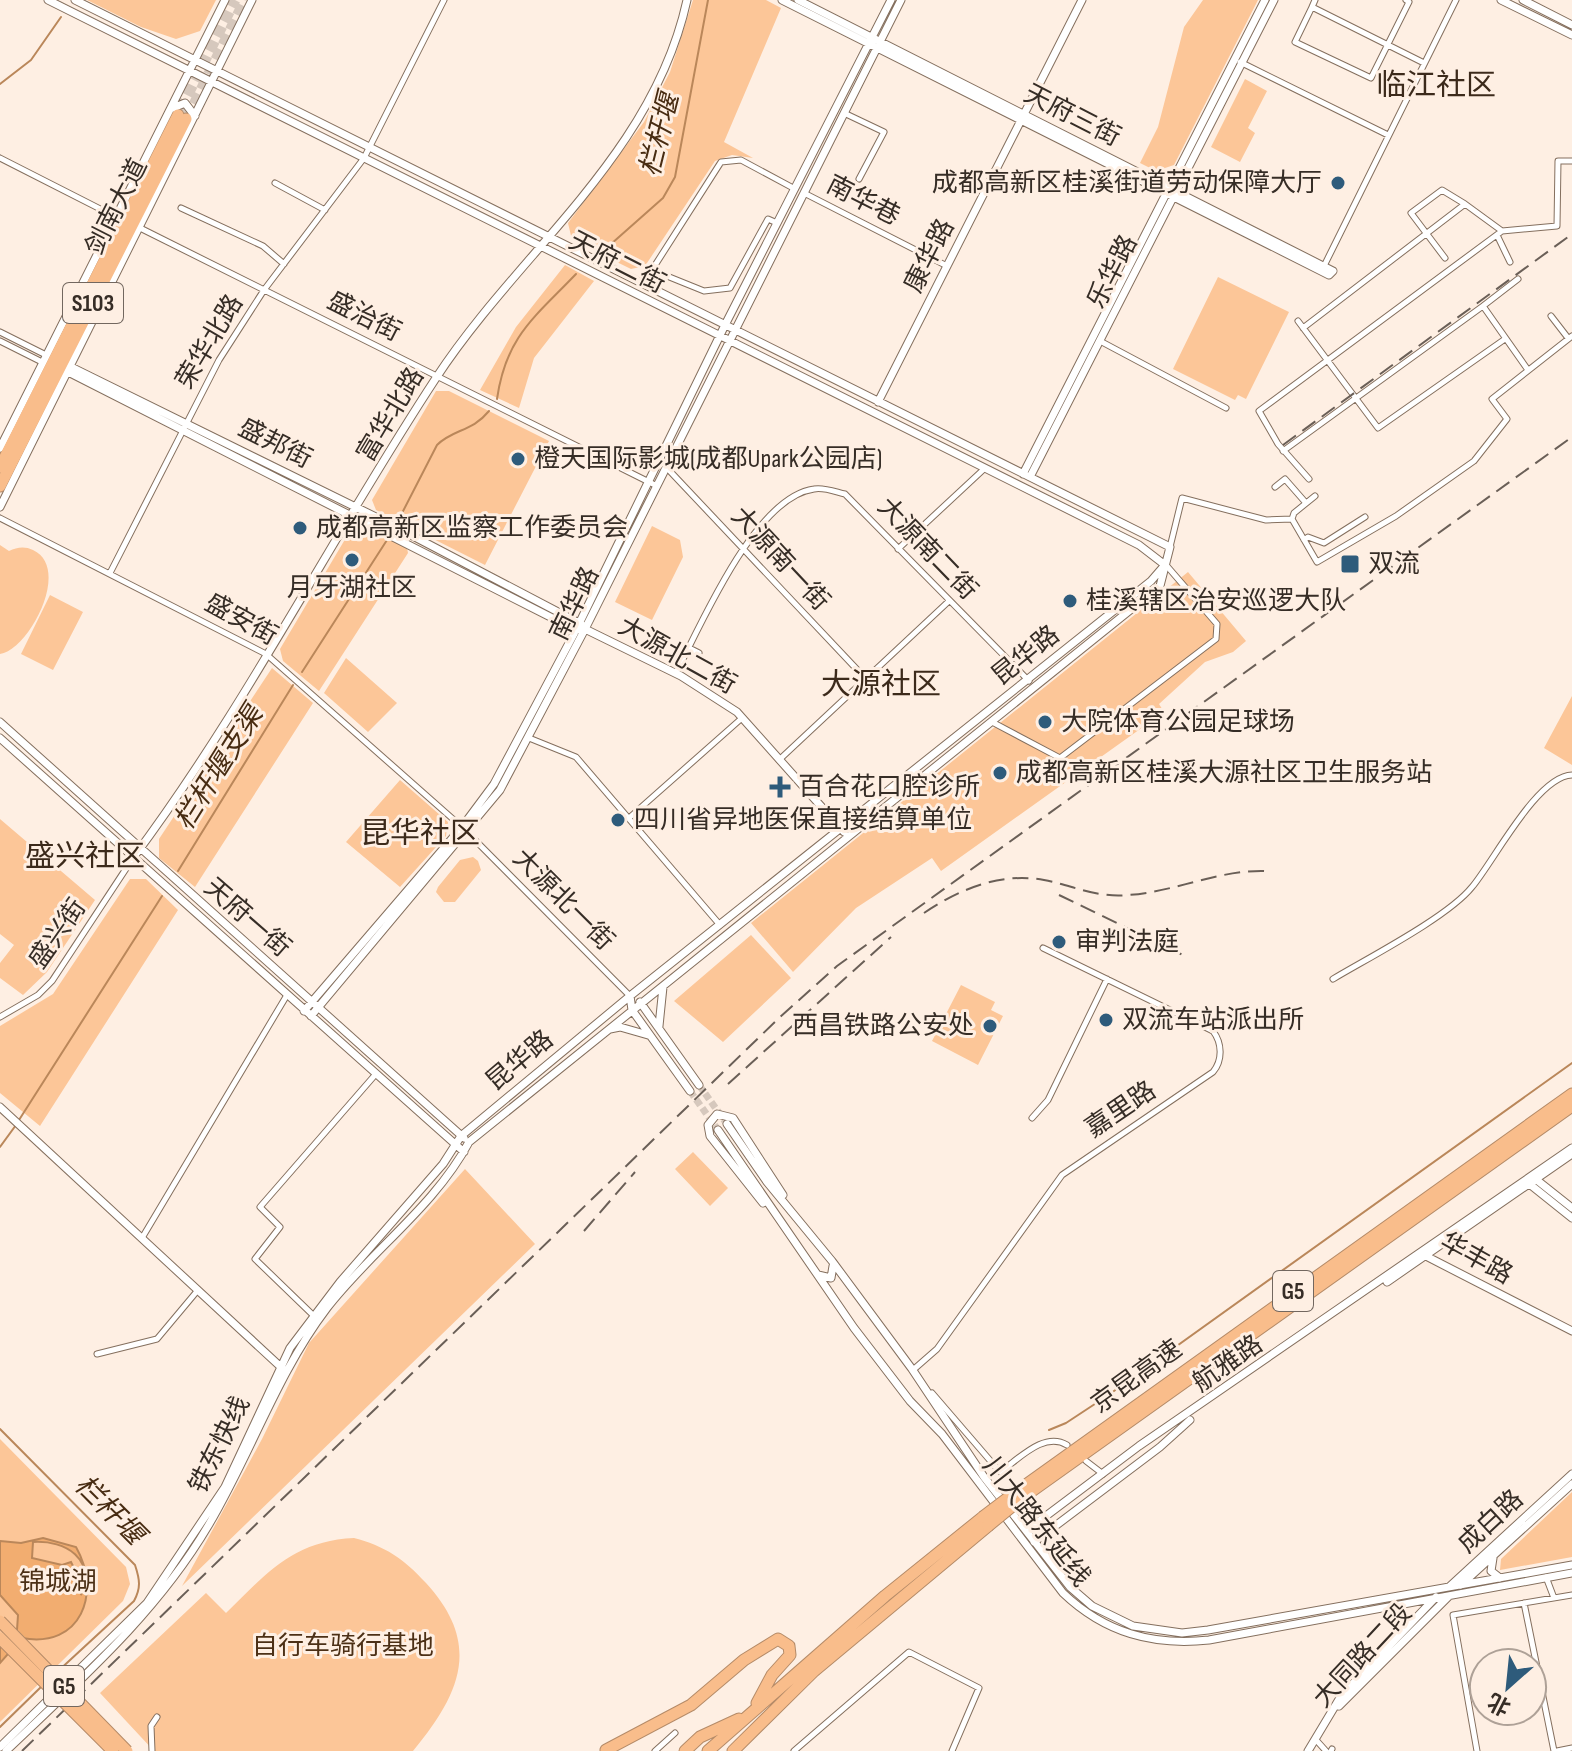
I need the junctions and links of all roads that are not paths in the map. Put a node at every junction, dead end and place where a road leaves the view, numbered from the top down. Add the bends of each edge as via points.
1 (48, 0) edge
2 (75, 0) edge
3 (225, 0) edge
4 (252, 0) edge
5 (444, 0) edge
6 (687, 0) edge
7 (782, 0) edge
8 (798, 0) edge
9 (891, 0) edge
10 (901, 0) edge
11 (1082, 0) edge
12 (1265, 0) edge
13 (1274, 0) edge
14 (1315, 0) edge
15 (1406, 0) edge
16 (1456, 0) edge
17 (1501, 0) edge
18 (1523, 0) edge
19 (1312, 7) junction
20 (1572, 25) edge
21 (1572, 35) edge
22 (874, 43) junction
23 (1388, 45) junction
24 (194, 60) junction
25 (1240, 61) junction
26 (1424, 63) junction
27 (190, 71) junction
28 (216, 71) junction
29 (210, 82) junction
30 (843, 113) junction
31 (183, 115) junction
32 (1022, 118) junction
33 (1388, 135) junction
34 (370, 147) junction
35 (0, 158) edge
36 (364, 158) junction
37 (1572, 161) edge
38 (859, 179) dead end
39 (275, 183) dead end
40 (799, 191) junction
41 (1172, 193) junction
42 (1465, 204) junction
43 (181, 208) dead end
44 (325, 210) junction
45 (117, 217) junction
46 (777, 223) junction
47 (140, 228) junction
48 (1499, 233) junction
49 (1426, 234) junction
50 (549, 237) junction
51 (541, 247) junction
52 (1445, 258) dead end
53 (1510, 262) dead end
54 (284, 264) junction
55 (947, 266) junction
56 (1324, 266) joint
57 (652, 270) junction
58 (1518, 279) dead end
59 (643, 284) junction
60 (264, 290) junction
61 (1483, 306) junction
62 (1551, 316) dead end
63 (79, 321) junction
64 (1298, 321) dead end
65 (725, 325) junction
66 (1303, 328) junction
67 (735, 330) junction
68 (0, 332) edge
69 (56, 336) junction
70 (719, 336) junction
71 (1570, 337) edge
72 (1505, 339) junction
73 (1096, 340) junction
74 (0, 341) edge
75 (729, 341) junction
76 (81, 348) junction
77 (44, 359) junction
78 (1327, 361) junction
79 (70, 370) junction
80 (1528, 370) junction
81 (437, 376) junction
82 (29, 389) junction
83 (1356, 398) junction
84 (52, 402) junction
85 (878, 402) junction
86 (1226, 408) dead end
87 (30, 416) junction
88 (185, 426) junction
89 (0, 448) edge
90 (1283, 451) junction
91 (665, 466) junction
92 (0, 467) edge
93 (984, 469) junction
94 (1026, 476) junction
95 (1309, 479) dead end
96 (652, 484) junction
97 (0, 486) edge
98 (1275, 487) dead end
99 (1315, 496) dead end
100 (1306, 503) junction
101 (0, 507) edge
102 (355, 512) junction
103 (1365, 517) dead end
104 (0, 518) edge
105 (1292, 519) junction
106 (1304, 540) junction
107 (742, 547) junction
108 (1170, 547) junction
109 (898, 549) junction
110 (1165, 565) junction
111 (110, 573) junction
112 (949, 601) junction
113 (580, 627) junction
114 (689, 648) junction
115 (699, 653) dead end
116 (266, 654) junction
117 (676, 673) junction
118 (866, 679) junction
119 (1028, 681) junction
120 (1034, 689) junction
121 (742, 718) junction
122 (0, 722) edge
123 (992, 722) junction
124 (0, 738) edge
125 (529, 738) junction
126 (779, 760) junction
127 (1572, 775) edge
128 (629, 818) junction
129 (842, 829) junction
130 (464, 830) junction
131 (848, 837) junction
132 (139, 850) junction
133 (133, 858) junction
134 (720, 926) junction
135 (1043, 948) dead end
136 (1107, 979) junction
137 (1333, 979) dead end
138 (665, 984) junction
139 (287, 995) junction
140 (630, 996) junction
141 (641, 1003) junction
142 (315, 1005) junction
143 (632, 1010) junction
144 (307, 1013) junction
145 (0, 1017) edge
146 (660, 1028) junction
147 (607, 1030) junction
148 (651, 1035) junction
149 (375, 1075) junction
150 (699, 1085) tunnel mouth
151 (690, 1091) tunnel mouth
152 (1572, 1094) edge
153 (1572, 1106) edge
154 (4, 1112) edge
155 (1032, 1118) dead end
156 (727, 1124) tunnel mouth
157 (718, 1130) tunnel mouth
158 (461, 1136) junction
159 (469, 1142) junction
160 (456, 1145) junction
161 (1572, 1148) edge
162 (464, 1152) junction
163 (1572, 1154) edge
164 (1530, 1180) junction
165 (1572, 1208) edge
166 (796, 1217) junction
167 (1572, 1218) edge
168 (784, 1227) junction
169 (142, 1238) junction
170 (1424, 1254) junction
171 (832, 1261) junction
172 (816, 1274) junction
173 (198, 1290) junction
174 (316, 1318) junction
175 (1572, 1328) edge
176 (97, 1354) dead end
177 (282, 1368) junction
178 (912, 1369) junction
179 (1067, 1445) dead end
180 (1086, 1461) dead end
181 (1103, 1474) junction
182 (1572, 1474) edge
183 (1572, 1484) edge
184 (1019, 1495) junction
185 (985, 1521) junction
186 (1026, 1531) junction
187 (1034, 1542) junction
188 (1493, 1558) junction
189 (1572, 1565) edge
190 (1572, 1573) edge
191 (1546, 1577) junction
192 (1500, 1578) junction
193 (1461, 1585) junction
194 (1449, 1591) junction
195 (1572, 1595) edge
196 (1436, 1598) junction
197 (1554, 1598) junction
198 (1524, 1603) junction
199 (0, 1621) edge
200 (0, 1638) edge
201 (754, 1708) junction
202 (157, 1717) dead end
203 (744, 1717) junction
204 (761, 1722) junction
205 (675, 1733) dead end
206 (1317, 1741) junction
207 (0, 1747) edge
208 (1572, 1748) edge
209 (1330, 1750) edge
210 (6, 1751) edge
211 (113, 1751) edge
212 (127, 1751) edge
213 (152, 1751) edge
214 (606, 1751) edge
215 (655, 1751) edge
216 (685, 1751) edge
217 (708, 1751) edge
218 (733, 1751) edge
219 (746, 1751) edge
220 (794, 1751) edge
221 (952, 1751) edge
222 (1310, 1751) edge
223 (1477, 1751) edge
224 (1555, 1751) edge

1 - 27 main road, 天府二街
2 - 24 main road, 天府二街
3 - 24 main road
4 - 28 main road
5 - 34 street, 荣华北路
6 - 50 main road, 富华北路 via 665,69 623,147
7 - 22 main road, 天府三街
8 - 22 main road, 天府三街
9 - 22 main road, 南华路
10 - 22 main road, 南华路
11 - 32 main road, 康华路
12 - 25 main road, 乐华路
13 - 25 main road, 乐华路
14 - 19 street
15 - 23 street
16 - 26 street
17 - 21 main road
18 - 20 main road
19 - 23 street
19 - 23 street via 1295,42 1371,78
22 - 30 main road, 南华路
22 - 32 main road, 天府三街
22 - 40 main road, 南华路
23 - 26 street
24 - 27 main road
24 - 28 main road, 天府二街
25 - 33 street
25 - 41 main road, 乐华路
26 - 33 street
27 - 29 main road, 天府二街
27 - 31 main road
28 - 29 main road
28 - 34 main road, 天府二街
29 - 31 main road
29 - 36 main road, 天府二街
30 - 38 street via 884,132
30 - 40 main road, 南华路
31 - 45 main road
31 - 47 main road
31 - 63 highway, 剑南大道 / S103
32 - 41 main road, 天府三街
32 - 55 main road, 康华路
33 - 56 street
34 - 36 street, 荣华北路
34 - 50 main road, 天府二街
35 - 45 street
36 - 44 street, 荣华北路
36 - 51 main road, 天府二街
37 - 48 street via 1558,161 1557,226
39 - 44 street
40 - 46 main road, 南华路
40 - 55 street, 南华巷
40 - 57 street, 南华巷 via 741,160 721,162
40 - 67 main road, 南华路
41 - 56 main road, 天府三街 via 1329,275 1333,271
41 - 73 main road, 乐华路
42 - 48 street
42 - 49 street
42 - 49 street via 1442,190 1411,213
43 - 54 street via 263,246
44 - 54 street, 荣华北路
45 - 69 main road
46 - 57 street via 768,219 730,288 704,291
46 - 65 main road, 南华路
47 - 60 street, 盛治街
47 - 76 main road
48 - 53 street
48 - 78 street
49 - 52 street
49 - 66 street
50 - 51 main road, 富华北路
50 - 59 main road, 天府二街
51 - 70 main road, 天府二街
51 - 81 main road, 富华北路
54 - 60 street, 荣华北路
55 - 85 main road, 康华路
57 - 59 street, 南华巷
58 - 61 street
59 - 65 main road, 天府二街
60 - 81 street, 盛治街
60 - 88 street, 荣华北路
61 - 72 street
61 - 83 street
62 - 71 street
63 - 69 highway
63 - 76 highway
63 - 87 highway, 剑南大道 / S103
64 - 66 street
65 - 67 main road, 天府二街
65 - 70 main road, 南华路
66 - 78 street
67 - 75 main road, 南华路
67 - 85 main road, 天府二街
68 - 77 street
69 - 77 main road
70 - 75 main road, 天府二街
70 - 96 main road, 南华路
71 - 80 street
72 - 80 street
72 - 83 street via 1378,428
73 - 86 street
73 - 94 main road, 乐华路
74 - 77 street
75 - 91 main road, 南华路
75 - 93 main road, 天府二街
76 - 79 main road
77 - 82 main road
78 - 83 street
78 - 90 street via 1259,411
79 - 84 main road
79 - 88 main road, 盛邦街
80 - 106 street via 1492,399 1507,419 1474,461 1396,516 1317,562
81 - 96 street, 盛治街
81 - 102 main road, 富华北路
82 - 87 highway
82 - 89 main road
83 - 90 street
84 - 87 highway
84 - 101 main road
85 - 94 main road, 天府二街
87 - 92 highway, 剑南大道 / S103
87 - 97 highway, 剑南大道 / S103
88 - 102 main road, 盛邦街
88 - 111 street, 荣华北路
90 - 95 street
91 - 96 main road, 南华路
91 - 107 street, 大源南一街
93 - 109 street
93 - 110 main road, 天府二街 via 1139,545
94 - 108 main road, 天府二街
96 - 113 main road, 南华路
98 - 100 street via 1285,479
99 - 100 street
100 - 105 street
102 - 113 main road, 盛邦街
102 - 116 main road, 富华北路
103 - 106 street via 1324,543
104 - 111 street, 盛安街
105 - 106 street
105 - 108 street via 1266,520 1182,498
107 - 109 street, 大源南二街 via 794,495 817,488 845,494
107 - 114 street, 大源南二街
107 - 118 street, 大源南一街
108 - 110 main road
109 - 112 street, 大源南二街
110 - 119 main road, 昆华路
110 - 120 main road, 昆华路 via 1160,586
110 - 123 street via 1217,624 1216,639 1060,758
111 - 116 street, 盛安街
112 - 118 street
112 - 119 street, 大源南二街
113 - 117 main road, 大源北二街
113 - 125 main road, 南华路
113 - 130 main road, 南华路
114 - 115 street
114 - 117 street, 大源南二街
116 - 130 street, 盛安街
116 - 132 main road, 富华北路
117 - 121 main road, 大源北二街
118 - 126 street
119 - 120 street, 大源南二街
119 - 129 main road, 昆华路
120 - 123 main road, 昆华路
121 - 126 main road, 大源北二街
121 - 128 street
122 - 132 main road, 天府一街
123 - 131 main road, 昆华路
124 - 133 main road, 天府一街
125 - 128 street via 576,757
125 - 130 main road, 南华路 via 500,790
126 - 129 main road, 大源北二街
127 - 137 street via 1557,778 1464,895
128 - 134 street
129 - 131 main road, 大源北二街
129 - 134 main road, 昆华路
130 - 140 street, 大源北一街
130 - 142 main road, 南华路
131 - 138 main road, 昆华路
132 - 133 main road, 富华北路
132 - 142 main road, 天府一街
133 - 139 main road, 天府一街
133 - 145 street, 盛兴街 via 52,981
134 - 140 main road, 昆华路
135 - 136 street, 嘉里路
136 - 155 street via 1048,1100
136 - 178 street, 嘉里路 via 1213,1031 1220,1047 1218,1067 1062,1175 937,1349
138 - 141 main road, 昆华路
138 - 146 main road
139 - 144 main road, 天府一街
139 - 169 street
140 - 141 main road
140 - 143 main road
140 - 158 main road, 昆华路
141 - 143 main road, 昆华路
141 - 146 main road
142 - 144 main road, 南华路
142 - 158 main road, 天府一街
143 - 147 main road, 昆华路
143 - 148 main road
144 - 149 main road, 天府一街
146 - 150 main road
147 - 148 main road via 620,1027
147 - 159 main road, 昆华路
148 - 151 main road
149 - 160 main road, 天府一街
149 - 174 street via 260,1207 280,1227 255,1259
152 - 184 highway, 京昆高速 / G5
153 - 184 highway, 京昆高速 / G5
154 - 169 main road
156 - 166 main road, 川大路东延线
157 - 168 main road, 川大路东延线
158 - 159 main road, 天府一街
158 - 160 main road, 昆华路
159 - 162 main road, 昆华路
160 - 162 main road, 天府一街
160 - 174 main road, 铁东快线
161 - 164 main road, 航雅路
162 - 174 main road, 铁东快线
163 - 164 main road, 航雅路
164 - 165 main road
164 - 167 main road
164 - 170 main road, 航雅路
166 - 168 main road via 733,1118 713,1117 710,1136
166 - 171 main road, 川大路东延线
168 - 172 main road, 川大路东延线
169 - 173 main road
170 - 175 main road, 华丰路
170 - 181 main road, 航雅路
170 - 187 main road, 航雅路 via 1184,1424
171 - 172 main road via 831,1278
171 - 178 main road, 川大路东延线
172 - 196 main road, 川大路东延线 via 1044,1570 1081,1610 1107,1625 1150,1641 1182,1643
173 - 176 street via 157,1339
173 - 177 main road
174 - 177 main road, 铁东快线
177 - 207 main road, 铁东快线 via 225,1487 147,1603
177 - 210 main road, 铁东快线 via 230,1487 153,1607
178 - 179 street via 1000,1472 1046,1440
178 - 186 main road, 川大路东延线
180 - 181 street
181 - 186 main road, 航雅路
182 - 194 main road, 成白路
183 - 188 main road, 成白路
184 - 185 highway, 京昆高速 / G5, bridge
185 - 201 highway, 京昆高速 / G5
185 - 204 highway, 京昆高速 / G5
186 - 187 main road, 川大路东延线
187 - 194 main road, 川大路东延线 via 1092,1606 1151,1631 1208,1630
188 - 192 main road via 1491,1571
188 - 193 main road, 成白路
189 - 192 main road
190 - 191 main road, 川大路东延线
191 - 194 main road, 川大路东延线
191 - 197 street
192 - 193 main road
193 - 194 main road, 成白路
194 - 196 main road, 川大路东延线
194 - 206 main road, 大同路二段 via 1351,1691
195 - 197 street
196 - 222 main road, 大同路二段 via 1341,1696
197 - 198 street
198 - 223 street via 1453,1615
198 - 224 street
199 - 212 highway, G5, bridge
200 - 211 highway, G5, bridge
201 - 203 highway, 京昆高速 / G5
201 - 214 highway via 790,1655 789,1646 778,1639 691,1705
202 - 213 street via 151,1726
203 - 216 highway, G5 via 700,1737
203 - 217 highway, 京昆高速
204 - 218 highway, 京昆高速
204 - 219 highway, G5
205 - 215 street
206 - 209 street
206 - 222 main road, 大同路二段
208 - 224 street
220 - 221 street via 909,1652 979,1688

